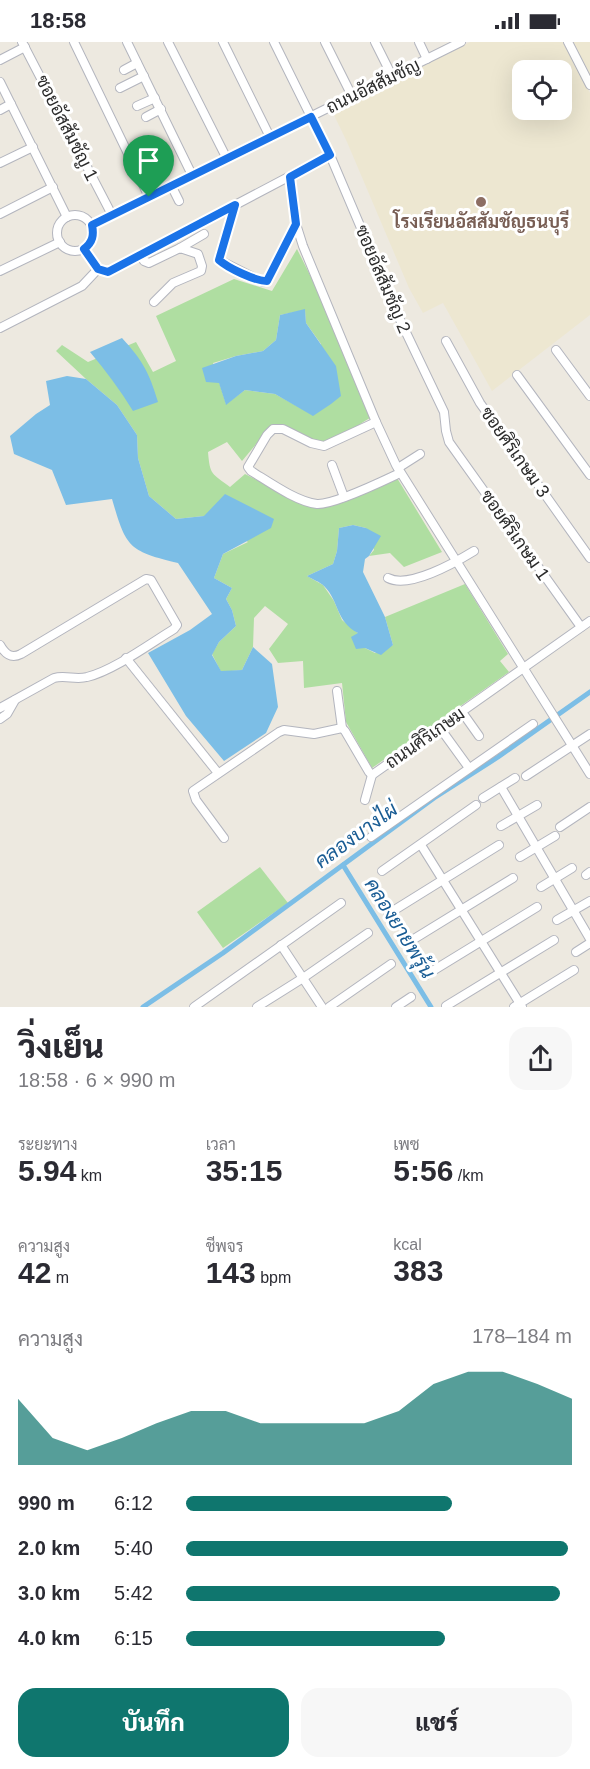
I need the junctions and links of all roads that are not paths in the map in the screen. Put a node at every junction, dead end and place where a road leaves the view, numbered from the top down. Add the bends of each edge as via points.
1 (74, 42) edge
2 (127, 42) edge
3 (168, 42) edge
4 (223, 42) edge
5 (274, 42) edge
6 (325, 42) edge
7 (375, 42) edge
8 (419, 42) edge
9 (461, 42) edge
10 (568, 42) edge
11 (24, 44) edge
12 (427, 58) junction
13 (0, 60) edge
14 (137, 63) junction
15 (124, 70) dead end
16 (144, 76) junction
17 (392, 76) junction
18 (0, 82) edge
19 (590, 85) edge
20 (120, 88) dead end
21 (352, 96) junction
22 (155, 98) junction
23 (11, 104) junction
24 (137, 106) dead end
25 (161, 109) junction
26 (0, 110) edge
27 (146, 117) dead end
28 (311, 117) junction
29 (270, 137) junction
30 (33, 147) junction
31 (330, 155) junction
32 (227, 159) junction
33 (0, 163) edge
34 (192, 175) junction
35 (290, 177) junction
36 (171, 185) junction
37 (53, 187) junction
38 (149, 197) junction
39 (179, 201) dead end
40 (235, 205) junction
41 (0, 214) edge
42 (112, 215) junction
43 (67, 217) junction
44 (296, 224) junction
45 (92, 225) junction
46 (204, 234) dead end
47 (60, 242) junction
48 (180, 248) junction
49 (84, 249) junction
50 (140, 255) junction
51 (98, 269) junction
52 (0, 271) edge
53 (154, 302) dead end
54 (0, 328) edge
55 (446, 341) dead end
56 (556, 350) dead end
57 (517, 375) dead end
58 (590, 396) edge
59 (376, 422) junction
60 (449, 442) joint
61 (420, 454) dead end
62 (332, 465) dead end
63 (399, 470) junction
64 (590, 476) edge
65 (344, 497) junction
66 (474, 551) dead end
67 (590, 558) edge
68 (456, 562) junction
69 (388, 579) dead end
70 (590, 621) edge
71 (581, 627) junction
72 (0, 645) edge
73 (126, 658) junction
74 (523, 668) junction
75 (337, 692) dead end
76 (16, 699) junction
77 (0, 708) edge
78 (462, 712) junction
79 (0, 719) edge
80 (533, 724) dead end
81 (342, 728) junction
82 (440, 728) junction
83 (590, 734) edge
84 (479, 736) dead end
85 (572, 746) junction
86 (469, 768) junction
87 (218, 772) junction
88 (590, 774) edge
89 (372, 775) junction
90 (526, 776) dead end
91 (515, 778) dead end
92 (501, 787) junction
93 (483, 798) dead end
94 (365, 800) dead end
95 (476, 805) dead end
96 (537, 805) dead end
97 (590, 807) edge
98 (518, 816) junction
99 (501, 826) dead end
100 (560, 827) dead end
101 (555, 836) dead end
102 (371, 837) dead end
103 (224, 838) dead end
104 (421, 845) junction
105 (499, 845) dead end
106 (537, 848) junction
107 (520, 857) dead end
108 (572, 868) dead end
109 (382, 871) dead end
110 (513, 878) dead end
111 (554, 879) junction
112 (443, 880) junction
113 (541, 887) dead end
114 (590, 901) edge
115 (341, 903) dead end
116 (537, 907) dead end
117 (461, 910) junction
118 (573, 911) junction
119 (388, 914) dead end
120 (557, 920) dead end
121 (368, 933) dead end
122 (590, 939) edge
123 (554, 940) dead end
124 (409, 942) dead end
125 (481, 942) junction
126 (590, 943) edge
127 (281, 945) junction
128 (576, 952) dead end
129 (391, 964) dead end
130 (574, 970) dead end
131 (500, 973) junction
132 (426, 975) dead end
133 (303, 978) junction
134 (411, 997) dead end
135 (446, 1006) edge
136 (519, 1006) edge
137 (194, 1007) edge
138 (257, 1007) edge
139 (322, 1007) edge
140 (329, 1007) edge
141 (396, 1007) edge

1 - 38 street
2 - 14 street
3 - 32 street
4 - 29 street
5 - 28 street, ซอยอัสสัมชัญ 2
6 - 21 street
7 - 17 street
8 - 12 street
9 - 12 street, ถนนอัสสัมชัญ
10 - 19 street
11 - 13 street
11 - 42 street, ซอยอัสสัมชัญ 1
12 - 17 street, ถนนอัสสัมชัญ
14 - 15 street
14 - 16 street
16 - 20 street
16 - 22 street
17 - 21 street, ถนนอัสสัมชัญ
18 - 23 street
21 - 28 street, ถนนอัสสัมชัญ
22 - 24 street
22 - 25 street
23 - 26 street
23 - 30 street
25 - 27 street
25 - 34 street
28 - 29 street, ถนนอัสสัมชัญ
28 - 31 street, ซอยอัสสัมชัญ 2
29 - 32 street, ถนนอัสสัมชัญ
30 - 33 street
30 - 37 street
31 - 35 street
31 - 60 street, ซอยอัสสัมชัญ 2 via 394,307 444,412
32 - 34 street, ถนนอัสสัมชัญ
34 - 36 street, ถนนอัสสัมชัญ
35 - 40 street
35 - 44 street
36 - 38 street, ถนนอัสสัมชัญ
36 - 39 street
37 - 41 street
37 - 43 street
38 - 42 street, ถนนอัสสัมชัญ
40 - 44 street via 219,260 263,282 269,278
40 - 50 street
42 - 45 street, ถนนอัสสัมชัญ
43 - 45 street via 83,216
43 - 47 street via 58,227
44 - 59 street
45 - 49 street via 94,233
46 - 48 street
47 - 49 street via 70,250
47 - 52 street
48 - 50 street via 149,263
48 - 53 street via 198,254 203,269 173,283
49 - 51 street
50 - 51 street via 108,272
51 - 54 street via 82,286
55 - 67 street, ซอยศิริเกษม 3 via 480,403
56 - 58 street
57 - 64 street
59 - 63 street
59 - 65 street via 324,446 283,429 273,429 248,465 250,471 305,500 320,504
60 - 71 street, ซอยศิริเกษม 1
61 - 63 street
62 - 65 street
63 - 65 street
63 - 68 street
66 - 68 street
68 - 69 street via 406,580
68 - 74 street
70 - 71 street, ถนนศิริเกษม
71 - 74 street, ถนนศิริเกษม
72 - 73 street via 5,653 18,656 149,579 177,625
73 - 76 street via 87,677 49,680
73 - 87 street
74 - 78 street, ถนนศิริเกษม
74 - 85 street
75 - 81 street
76 - 77 street
76 - 79 street
78 - 82 street, ถนนศิริเกษม
78 - 84 street
80 - 86 street
81 - 87 street via 314,734 284,730
81 - 89 street, ถนนศิริเกษม
82 - 86 street
82 - 89 street, ถนนศิริเกษม
83 - 85 street
85 - 88 street
85 - 90 street
86 - 102 street
87 - 103 street via 193,791
89 - 94 street
91 - 92 street
92 - 93 street
92 - 98 street
95 - 104 street
96 - 98 street
97 - 100 street
98 - 99 street
98 - 106 street
101 - 106 street
104 - 109 street
104 - 112 street
105 - 112 street
106 - 107 street
106 - 111 street
108 - 111 street
110 - 117 street
111 - 113 street
111 - 118 street
112 - 117 street
112 - 119 street
114 - 118 street
115 - 127 street
116 - 125 street
117 - 124 street
117 - 125 street
118 - 120 street
118 - 122 street
121 - 133 street
123 - 131 street
125 - 131 street
125 - 132 street
126 - 128 street
127 - 133 street
127 - 137 street
129 - 140 street
130 - 136 street
131 - 135 street
131 - 136 street
133 - 138 street
133 - 139 street
134 - 141 street

